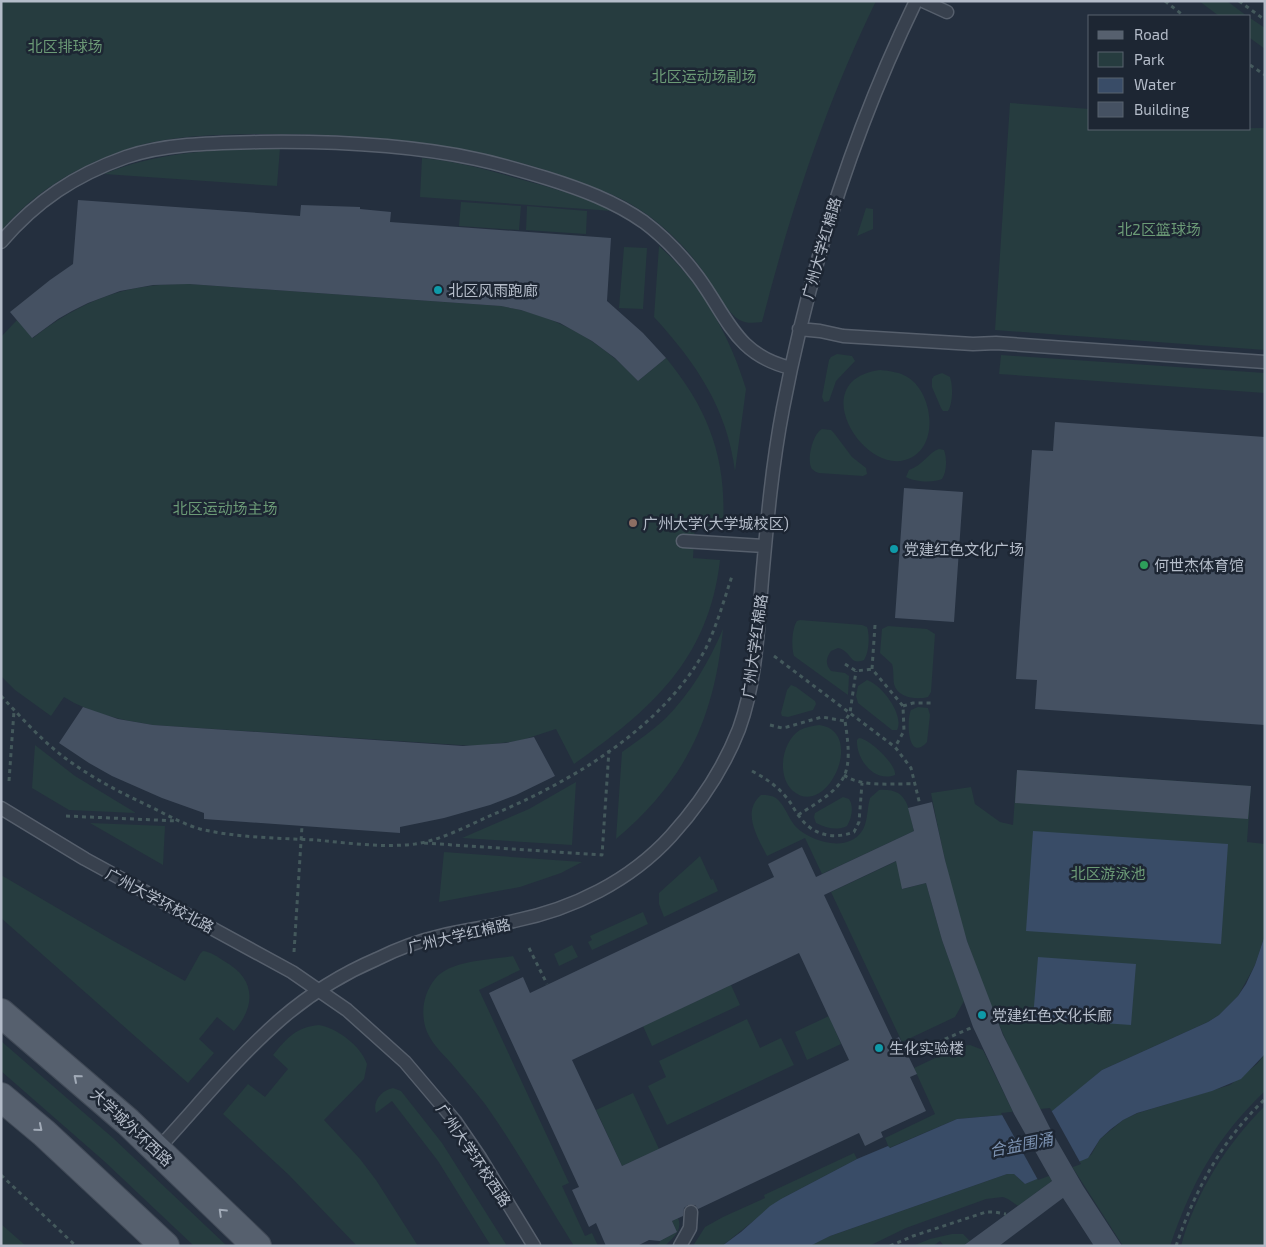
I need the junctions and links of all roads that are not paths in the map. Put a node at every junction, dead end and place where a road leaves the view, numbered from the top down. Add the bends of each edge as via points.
1 (916, 1) edge
2 (923, 1) edge
3 (947, 12) dead end
4 (1, 242) edge
5 (799, 329) junction
6 (1265, 362) edge
7 (791, 368) junction
8 (684, 541) dead end
9 (765, 546) junction
10 (1, 808) edge
11 (318, 990) junction
12 (1, 1014) edge
13 (1, 1097) edge
14 (157, 1150) junction
15 (691, 1212) dead end
16 (165, 1246) edge
17 (257, 1246) edge
18 (534, 1246) edge
19 (680, 1246) edge

1 - 5 lane, 广州大学红棉路 via 893,48 852,152 826,226
2 - 3 lane
4 - 7 lane via 37,206 83,174 152,150 282,142 427,150 525,172 589,193 628,211 659,235 684,261 746,346 767,360
5 - 6 lane via 843,336
5 - 7 lane, 广州大学红棉路
7 - 9 lane, 广州大学红棉路 via 776,447
8 - 9 lane
9 - 11 lane, 广州大学红棉路 via 757,644 750,693 739,728 709,789 668,840 646,861 618,880 569,906 410,944 372,960
10 - 11 lane, 广州大学环校北路 via 101,868 292,972
11 - 14 lane, 广州大学红棉路 via 259,1039
11 - 18 lane, 广州大学环校西路 via 347,1010 406,1062 455,1121
14 -> 12 main road, 大学城外环西路
13 -> 16 main road
17 -> 14 main road, 大学城外环西路
15 - 19 lane via 690,1228

